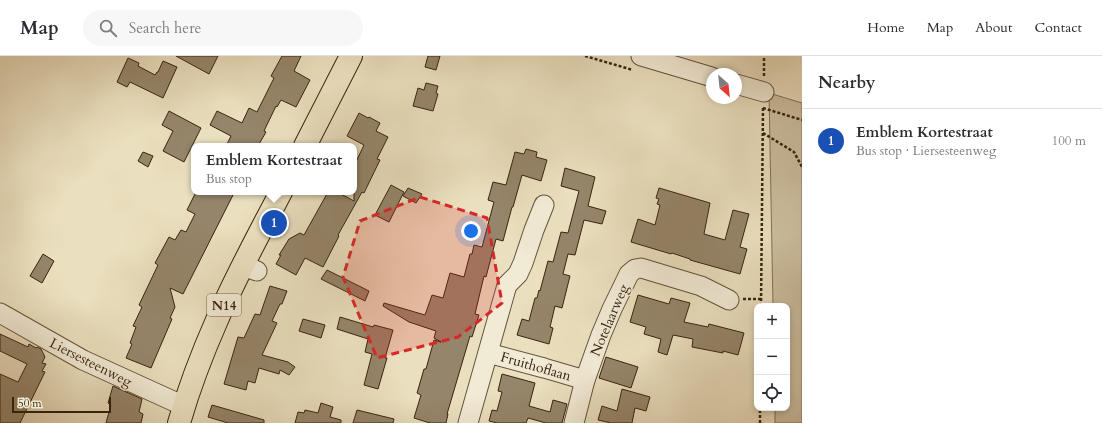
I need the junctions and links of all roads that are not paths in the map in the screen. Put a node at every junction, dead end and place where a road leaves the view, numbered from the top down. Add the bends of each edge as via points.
1 (351, 56) edge
2 (641, 56) edge
3 (706, 75) edge
4 (742, 86) edge
5 (764, 92) road end
6 (307, 143) edge
7 (280, 195) edge
8 (544, 205) dead end
9 (729, 300) dead end
10 (0, 313) edge
11 (488, 353) junction
12 (585, 380) junction
13 (181, 414) edge
14 (468, 423) edge
15 (574, 423) edge

1 - 6 main road
2 - 3 street
4 - 5 street
7 - 13 main road, Liersesteenweg / N14 via 250,269 217,320
8 - 11 street, Fruithoflaan via 518,274 507,285
9 - 12 street, Notelaarweg via 701,286 641,268 635,269 629,274 612,309
10 - 13 street, Liersesteenweg
11 - 12 street, Fruithoflaan
11 - 14 street, Fruithoflaan
12 - 15 street, Notelaarweg

